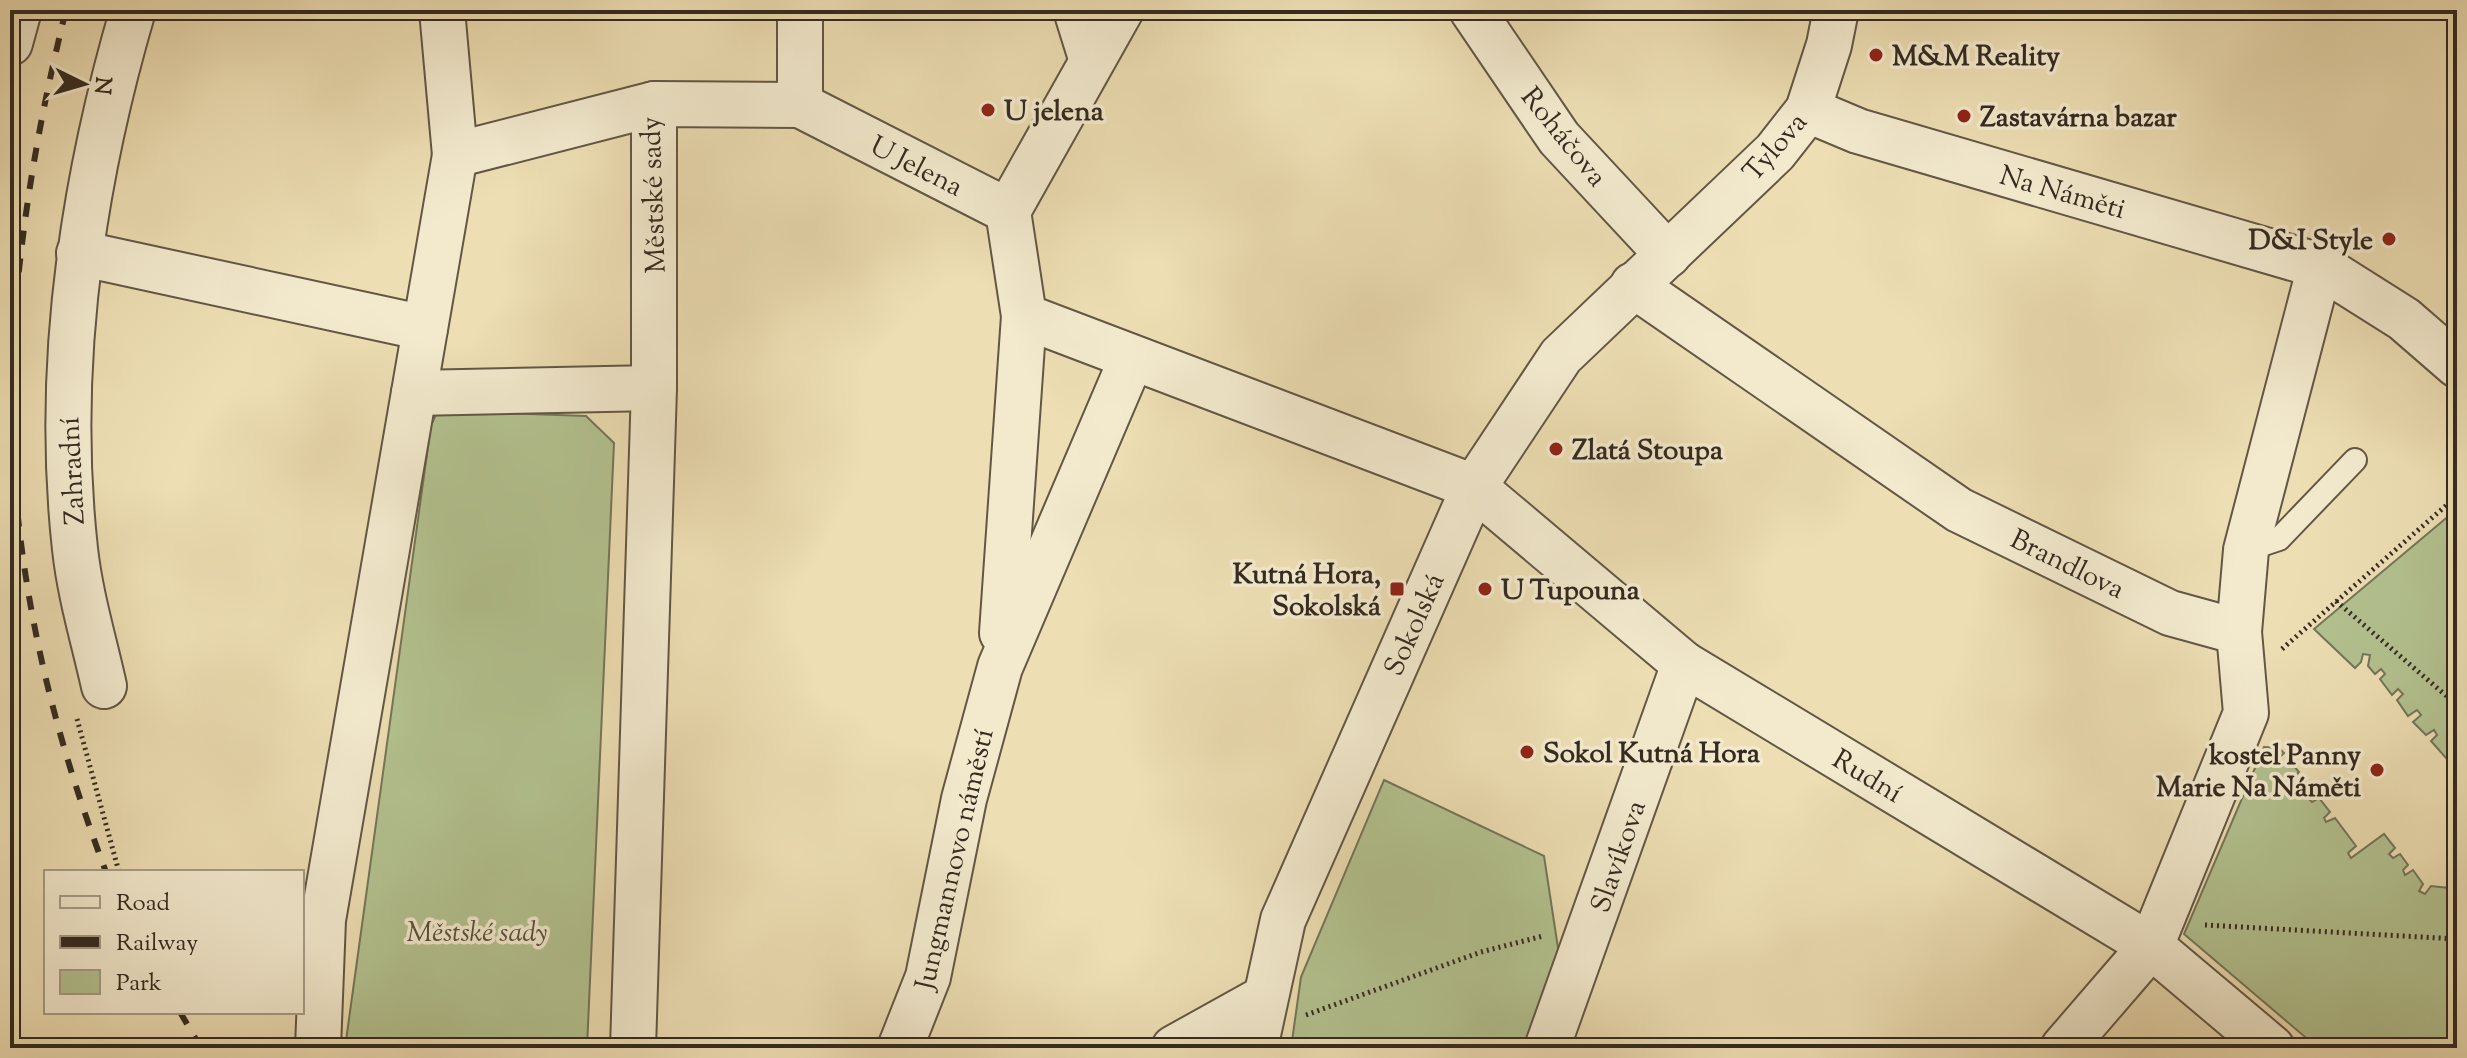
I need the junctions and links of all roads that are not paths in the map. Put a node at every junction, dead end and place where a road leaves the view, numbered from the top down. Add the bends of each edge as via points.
1 (19, 10) edge
2 (133, 10) edge
3 (442, 10) edge
4 (800, 10) edge
5 (1076, 10) edge
6 (1121, 10) edge
7 (1472, 10) edge
8 (1836, 10) edge
9 (10, 43) edge
10 (1091, 58) junction
11 (654, 104) junction
12 (800, 105) junction
13 (1808, 110) junction
14 (455, 155) junction
15 (1008, 211) junction
16 (79, 253) junction
17 (1668, 255) junction
18 (2320, 266) junction
19 (1633, 285) junction
20 (1024, 316) junction
21 (425, 328) junction
22 (1131, 360) junction
23 (2457, 365) edge
24 (654, 388) junction
25 (414, 393) junction
26 (2355, 460) dead end
27 (1474, 487) junction
28 (2246, 550) junction
29 (2239, 632) junction
30 (1684, 664) junction
31 (1000, 667) junction
32 (91, 698) road end
33 (313, 918) edge
34 (2158, 930) junction
35 (1259, 1026) edge
36 (318, 1048) edge
37 (633, 1048) edge
38 (900, 1048) edge
39 (1174, 1048) edge
40 (1547, 1048) edge
41 (2063, 1048) edge
42 (2272, 1048) edge

1 - 9 street
2 - 16 street, Zahradní via 107,99
3 - 14 street
4 - 12 street
5 - 10 street
6 - 10 street
7 - 17 street, Roháčova via 1559,138
8 - 13 street, Tylova
10 - 15 street
11 - 12 street, U Jelena
11 - 14 street, Městské sady
11 - 24 street, Městské sady
12 - 15 street, U Jelena
13 - 17 street, Tylova via 1775,152
13 - 18 street, Na Náměti via 1858,131
14 - 21 street
15 - 20 street, Jungmannovo náměstí
16 - 21 street
16 - 32 street, Zahradní via 67,410
17 - 19 street, Sokolská
18 - 23 street, Na Náměti via 2404,319
18 - 28 street
19 - 27 street, Sokolská via 1561,356
19 - 29 street, Brandlova via 1959,510 2170,613
20 - 22 street
20 - 31 street, Jungmannovo náměstí
21 - 25 street
22 - 27 street
22 - 31 street, Jungmannovo náměstí
24 - 25 street
24 - 37 street, Městské sady
25 - 33 street
26 - 28 lane via 2279,539
27 - 30 street, Rudní
27 - 35 street, Sokolská via 1283,920
28 - 29 street
29 - 34 street via 2246,713
30 - 34 street, Rudní
30 - 40 street, Slavíkova
31 - 38 street, Jungmannovo náměstí via 964,799 928,977
33 - 36 street
34 - 41 street
34 - 42 street, Rudní
35 - 39 street

